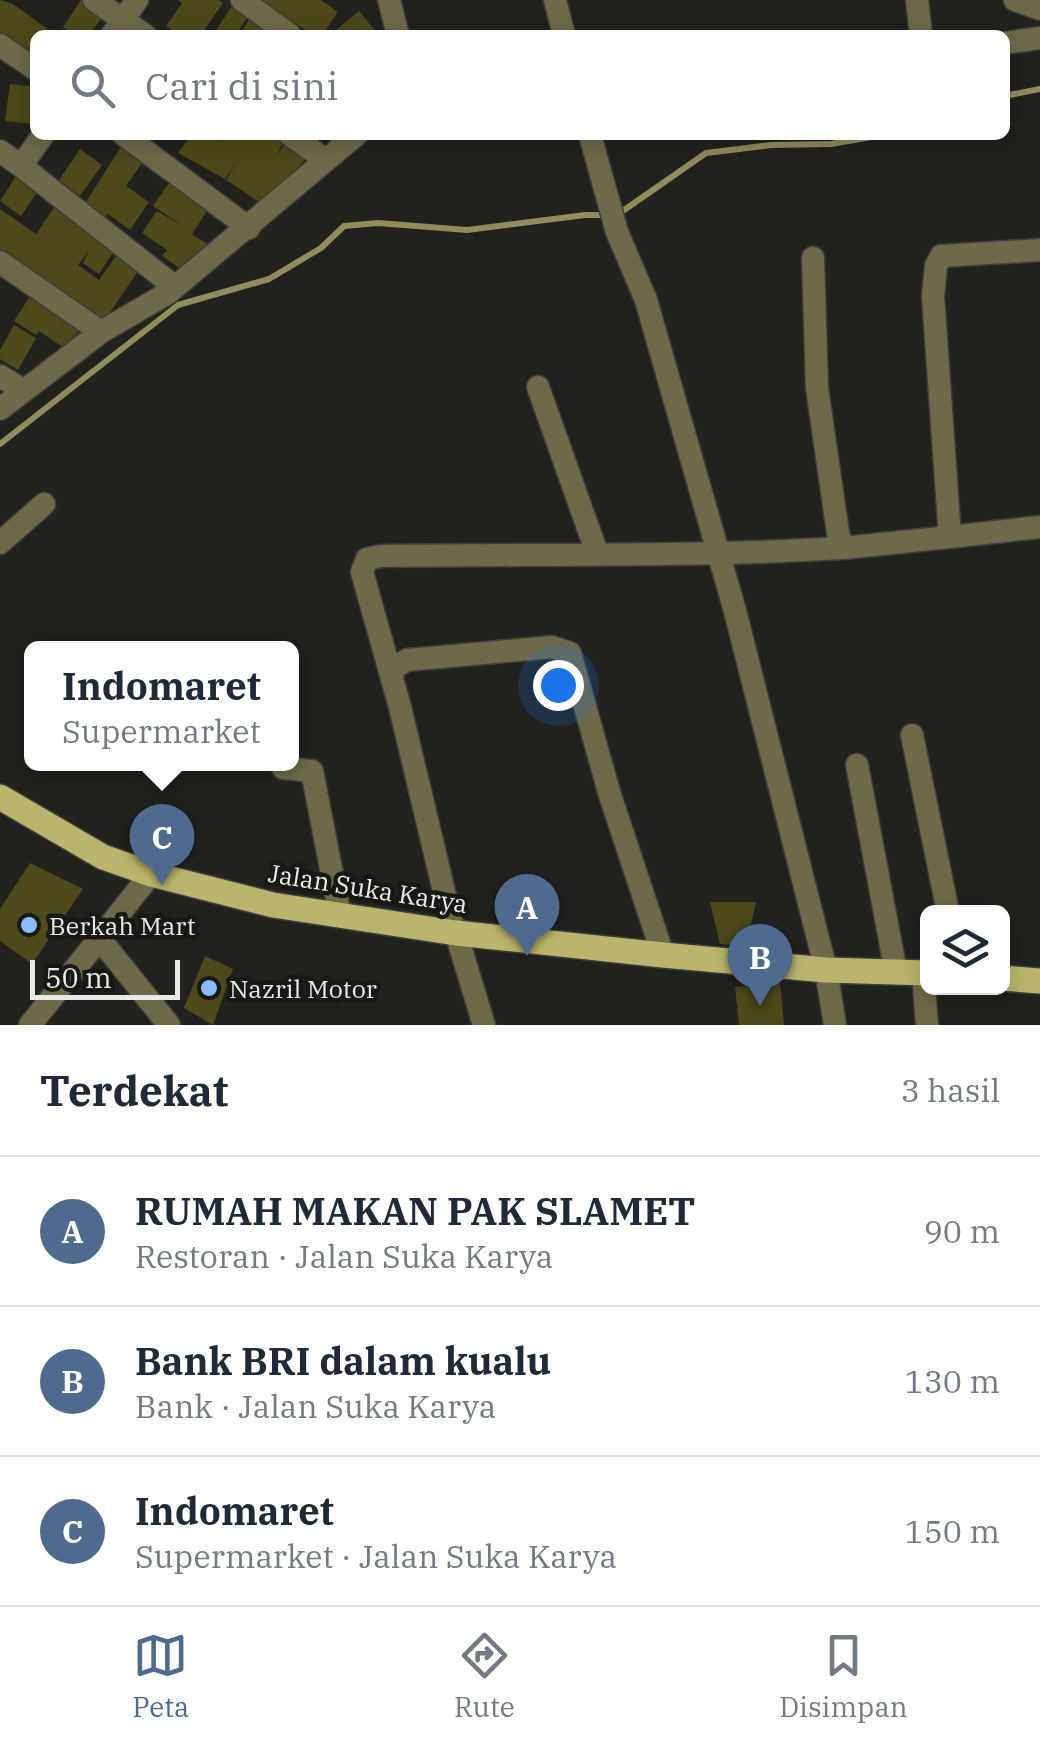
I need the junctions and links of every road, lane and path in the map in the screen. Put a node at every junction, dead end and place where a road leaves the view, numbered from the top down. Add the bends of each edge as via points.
1 (94, 0) edge
2 (137, 0) edge
3 (242, 0) edge
4 (389, 0) edge
5 (555, 0) edge
6 (917, 0) edge
7 (1015, 0) edge
8 (1040, 9) edge
9 (117, 28) edge
10 (283, 30) edge
11 (397, 30) edge
12 (563, 30) edge
13 (920, 30) edge
14 (1040, 38) edge
15 (1010, 41) edge
16 (0, 45) edge
17 (30, 66) edge
18 (39, 140) edge
19 (131, 140) edge
20 (297, 140) edge
21 (350, 140) edge
22 (591, 140) edge
23 (0, 152) edge
24 (326, 160) junction
25 (21, 166) junction
26 (248, 228) junction
27 (1040, 250) edge
28 (813, 258) dead end
29 (0, 262) edge
30 (175, 287) junction
31 (101, 332) junction
32 (0, 376) edge
33 (538, 388) dead end
34 (24, 390) junction
35 (0, 409) edge
36 (44, 504) dead end
37 (1040, 527) edge
38 (950, 537) junction
39 (0, 544) edge
40 (844, 548) junction
41 (597, 552) junction
42 (719, 556) junction
43 (390, 670) junction
44 (912, 736) dead end
45 (857, 765) dead end
46 (299, 770) edge
47 (0, 797) edge
48 (151, 874) junction
49 (947, 905) edge
50 (340, 916) junction
51 (455, 933) junction
52 (100, 938) junction
53 (663, 956) junction
54 (826, 970) junction
55 (896, 972) junction
56 (920, 973) edge
57 (1010, 979) edge
58 (1040, 981) edge
59 (926, 995) edge
60 (30, 1025) edge
61 (169, 1025) edge
62 (484, 1025) edge
63 (834, 1025) edge
64 (927, 1025) edge

1 - 9 street
2 - 9 street
3 - 10 street
4 - 11 street
5 - 12 street
6 - 13 street
7 - 8 street
14 - 15 street
16 - 17 street
18 - 25 street
19 - 26 street
20 - 24 street
21 - 24 street
22 - 42 street via 617,232 646,300
23 - 25 street
24 - 26 street
25 - 30 street
26 - 30 street
27 - 38 street via 942,256 936,266
28 - 40 street via 817,388
29 - 31 street
30 - 31 street
31 - 34 street
32 - 34 street
33 - 41 street
34 - 35 street
36 - 39 street
37 - 38 street
38 - 40 street
40 - 42 street
41 - 42 street
41 - 43 street via 367,559 362,572
42 - 54 street
43 - 51 street
43 - 53 street via 426,658 552,647 570,654
44 - 49 street
45 - 55 street
46 - 50 street via 312,771
47 - 48 main road, Jalan Suka Karya via 103,857
48 - 50 main road, Jalan Suka Karya
48 - 52 street
50 - 51 main road, Jalan Suka Karya
51 - 53 main road, Jalan Suka Karya
51 - 62 street
52 - 60 street
52 - 61 street
53 - 54 main road, Jalan Suka Karya
54 - 55 main road, Jalan Suka Karya
54 - 63 street
55 - 56 main road, Jalan Suka Karya
57 - 58 main road
59 - 64 street

